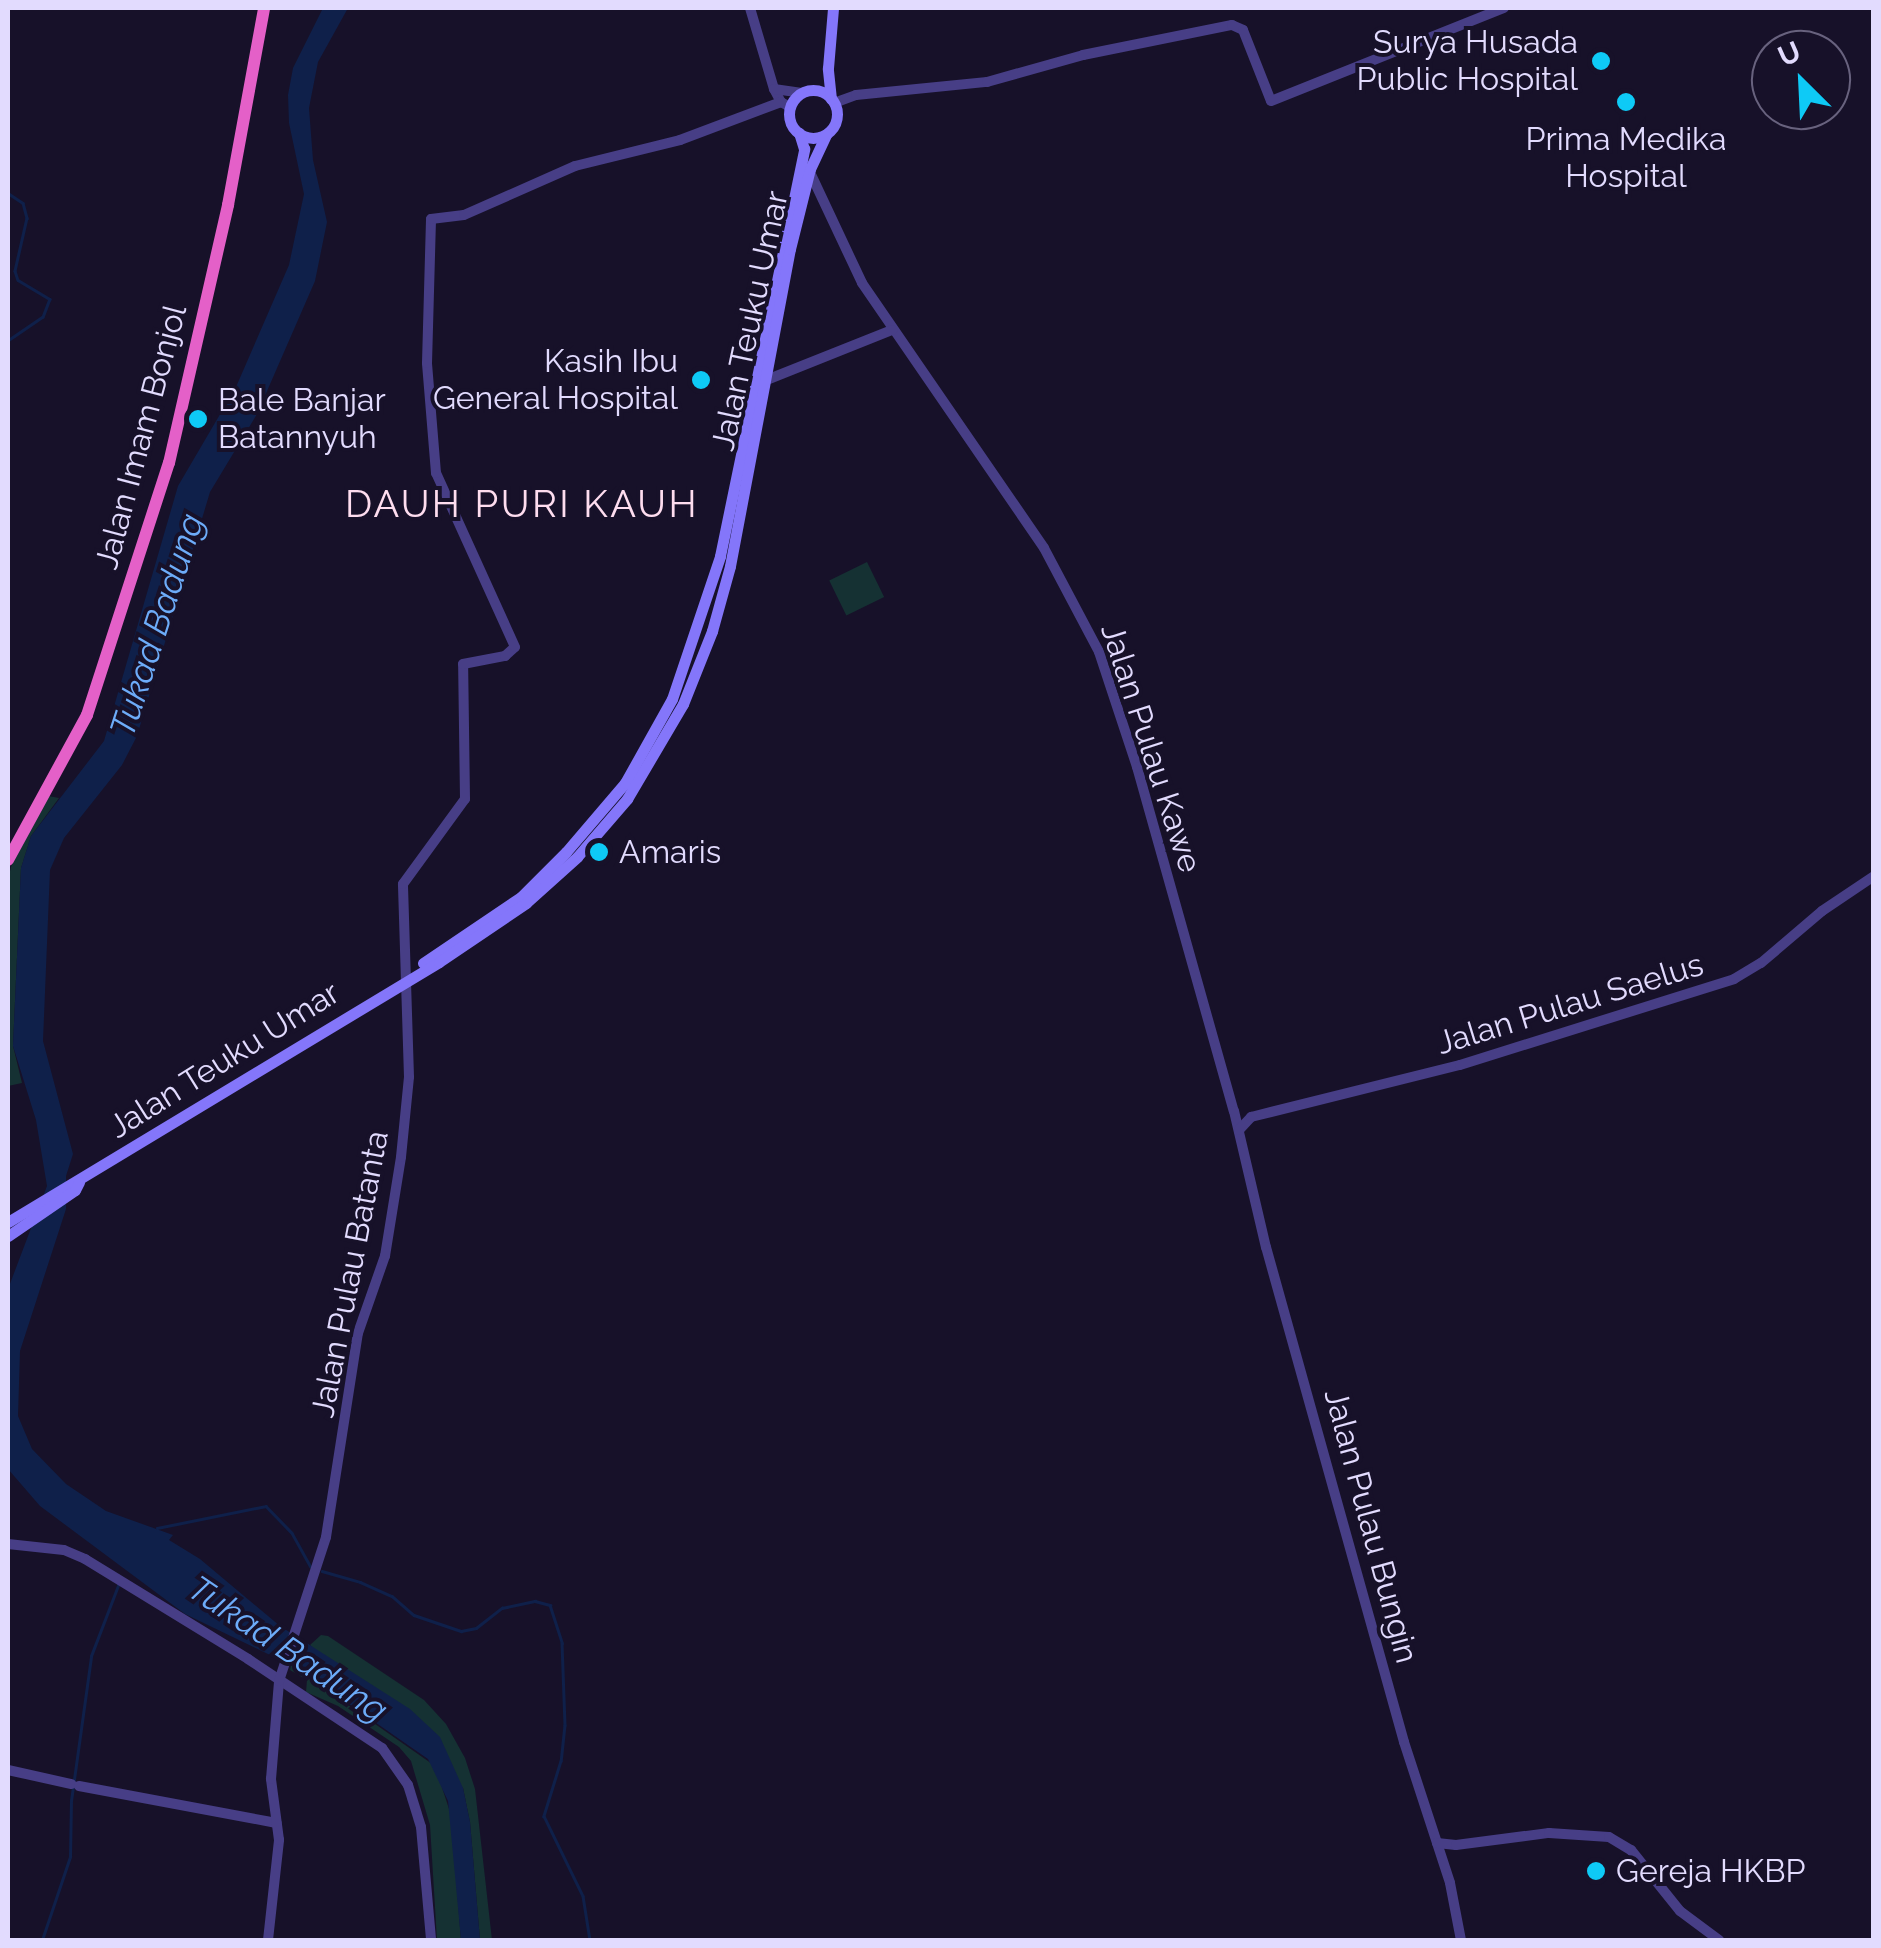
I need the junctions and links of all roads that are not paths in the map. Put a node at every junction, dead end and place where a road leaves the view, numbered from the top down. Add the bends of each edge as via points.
1 (264, 8) edge
2 (750, 8) edge
3 (833, 8) edge
4 (1504, 8) edge
5 (828, 68) junction
6 (774, 88) junction
7 (816, 90) junction
8 (802, 93) junction
9 (833, 101) junction
10 (786, 105) junction
11 (799, 134) junction
12 (826, 134) junction
13 (805, 166) junction
14 (892, 330) junction
15 (764, 381) junction
16 (8, 860) edge
17 (1874, 876) edge
18 (404, 980) junction
19 (1237, 1121) junction
20 (8, 1207) edge
21 (31, 1212) junction
22 (8, 1222) edge
23 (8, 1236) edge
24 (8, 1544) edge
25 (281, 1675) junction
26 (8, 1770) edge
27 (277, 1824) junction
28 (1437, 1843) junction
29 (1456, 1845) junction
30 (1443, 1856) junction
31 (268, 1940) edge
32 (431, 1940) edge
33 (1460, 1940) edge
34 (1719, 1940) edge

1 - 16 highway, Jalan Imam Bonjol via 228,205 161,488 87,715
2 - 6 street
3 - 5 main road
4 - 9 street via 1271,101 1244,30 1232,26 1083,54 986,82
5 - 7 main road
5 - 9 main road
6 - 8 street
6 - 10 street
7 - 8 main road
7 - 9 main road
8 - 10 main road
9 - 12 main road via 836,120
10 - 11 main road
10 - 18 street, Jalan Pulau Batanta via 575,166 468,214 432,219 427,335 436,473 515,648 463,664 465,799 406,877
11 - 12 main road
11 - 13 main road, Jalan Teuku Umar
12 - 13 main road, Jalan Teuku Umar
13 - 14 street, Jalan Pulau Kawe
13 - 15 main road, Jalan Teuku Umar
13 - 18 main road, Jalan Teuku Umar via 720,556 658,730 606,808 536,884
14 - 15 street
14 - 19 street, Jalan Pulau Kawe via 1044,548 1099,652
15 - 18 main road, Jalan Teuku Umar via 712,631 654,757 607,823 545,888
17 - 19 street, Jalan Pulau Saelus via 1762,963 1722,984 1460,1065
18 - 21 main road, Jalan Teuku Umar
18 - 25 street, Jalan Pulau Batanta via 409,1077 385,1256 358,1334 320,1554
19 - 28 street, Jalan Pulau Bungin via 1266,1247
20 - 21 main road
21 - 22 main road, Jalan Teuku Umar
21 - 23 main road, Jalan Teuku Umar
24 - 25 street via 64,1550
25 - 27 street via 271,1780
25 - 32 street via 371,1738 398,1766 422,1827
26 - 27 street
27 - 31 street
28 - 29 street
28 - 30 street, Jalan Pulau Bungin
29 - 30 street
29 - 34 street via 1531,1834 1609,1838 1632,1850 1680,1910
30 - 33 street, Jalan Pulau Bungin

